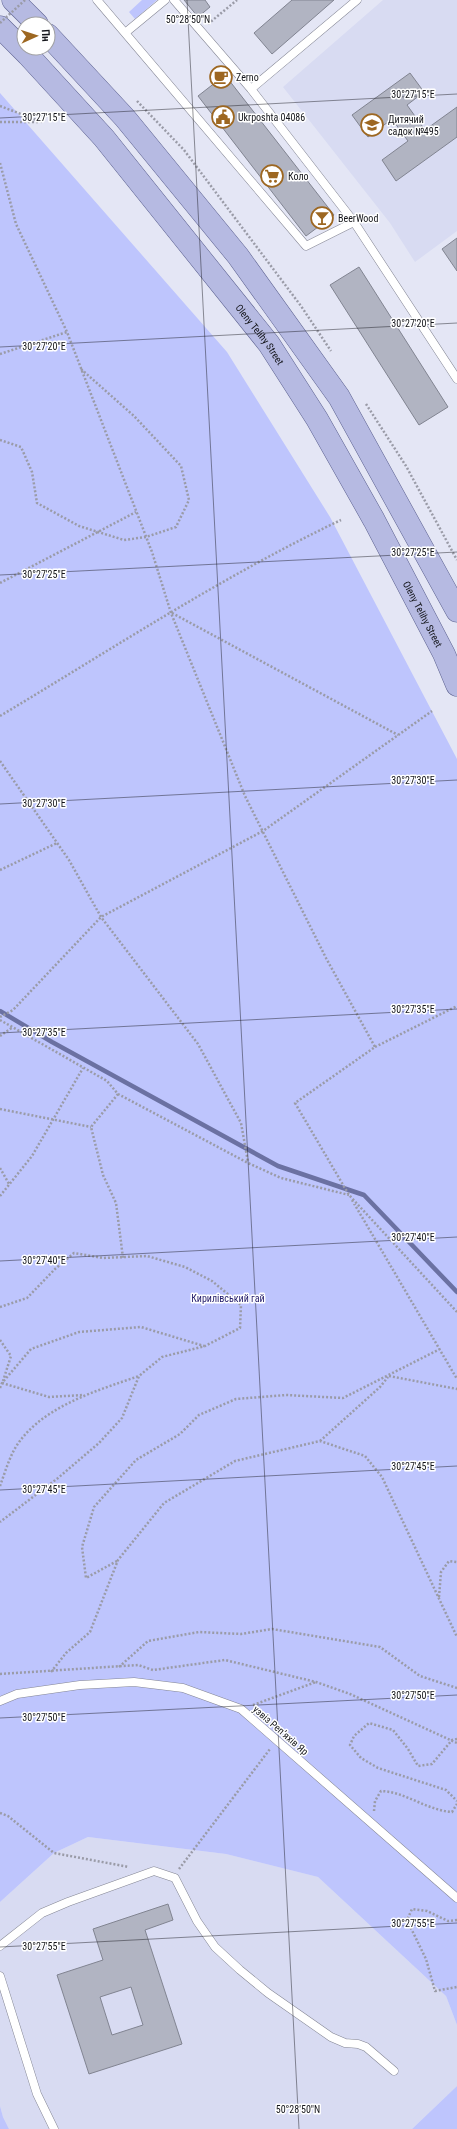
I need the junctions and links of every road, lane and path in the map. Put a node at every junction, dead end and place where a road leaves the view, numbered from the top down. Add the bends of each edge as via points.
1 (13, 0) edge
2 (25, 0) edge
3 (97, 0) edge
4 (165, 0) edge
5 (174, 0) edge
6 (237, 0) edge
7 (356, 0) edge
8 (29, 16) edge
9 (0, 23) edge
10 (0, 27) edge
11 (201, 30) junction
12 (125, 33) junction
13 (56, 44) edge
14 (251, 89) junction
15 (0, 106) edge
16 (0, 122) edge
17 (0, 163) edge
18 (354, 222) junction
19 (67, 332) junction
20 (1, 354) edge
21 (454, 366) edge
22 (81, 368) junction
23 (457, 379) edge
24 (0, 440) edge
25 (136, 512) junction
26 (342, 520) dead end
27 (98, 532) junction
28 (146, 537) junction
29 (0, 583) edge
30 (457, 611) edge
31 (171, 613) junction
32 (457, 686) edge
33 (432, 711) dead end
34 (0, 716) edge
35 (398, 735) junction
36 (0, 761) edge
37 (263, 831) junction
38 (57, 843) junction
39 (0, 870) edge
40 (101, 917) junction
41 (457, 1006) edge
42 (0, 1016) edge
43 (0, 1020) edge
44 (13, 1027) junction
45 (0, 1036) edge
46 (375, 1047) junction
47 (83, 1068) junction
48 (118, 1094) junction
49 (0, 1109) edge
50 (54, 1119) junction
51 (91, 1127) junction
52 (248, 1161) junction
53 (0, 1168) edge
54 (9, 1184) junction
55 (349, 1194) junction
56 (0, 1196) edge
57 (123, 1258) junction
58 (0, 1307) edge
59 (457, 1312) edge
60 (0, 1340) edge
61 (205, 1346) junction
62 (440, 1349) junction
63 (139, 1376) junction
64 (388, 1376) junction
65 (457, 1379) edge
66 (1, 1384) edge
67 (0, 1388) edge
68 (457, 1389) edge
69 (84, 1395) junction
70 (320, 1441) junction
71 (0, 1486) edge
72 (0, 1522) edge
73 (118, 1560) junction
74 (457, 1562) edge
75 (439, 1597) junction
76 (457, 1637) edge
77 (118, 1667) junction
78 (51, 1672) junction
79 (0, 1674) edge
80 (316, 1682) junction
81 (457, 1688) edge
82 (0, 1701) edge
83 (241, 1709) junction
84 (277, 1739) junction
85 (457, 1739) edge
86 (452, 1740) junction
87 (457, 1743) edge
88 (457, 1801) edge
89 (457, 1804) edge
90 (0, 1813) edge
91 (383, 1834) junction
92 (182, 1863) dead end
93 (154, 1871) junction
94 (457, 1898) edge
95 (457, 1920) edge
96 (0, 1946) edge
97 (0, 1976) edge
98 (457, 1987) edge
99 (394, 2071) dead end
100 (54, 2129) edge

1 - 8 main road
2 - 9 path, bridge
3 - 12 lane
4 - 12 lane
5 - 11 lane
6 - 11 path
7 - 14 lane
10 - 32 main road, Oleny Telihy Street via 104,138 268,344 317,419 374,520 444,654
11 - 14 lane
12 - 18 lane via 306,246
13 - 30 main road via 125,118 238,256 339,396
14 - 18 lane
15 - 16 path via 42,122
17 - 19 path via 16,224
18 - 21 lane
19 - 20 path
19 - 22 path
21 - 23 lane
22 - 25 path
22 - 28 path via 134,416 181,466 189,500 186,507 176,527
24 - 27 path via 21,447 32,472 37,502 79,526
25 - 27 path
25 - 28 path
26 - 31 path via 300,540
27 - 28 path via 124,540
27 - 29 path
28 - 31 path
31 - 34 path
31 - 35 path
31 - 37 path via 244,796
33 - 35 path
35 - 37 path
36 - 38 path
37 - 40 path
37 - 46 path via 326,958
38 - 39 path
38 - 40 path
40 - 42 path via 13,1010
40 - 52 path via 198,1044 241,1123
41 - 46 path
43 - 44 path
44 - 45 path
44 - 47 path
46 - 55 path via 295,1103
47 - 48 path via 107,1081
47 - 50 path
48 - 51 path
48 - 52 path
49 - 50 path
50 - 51 path
50 - 54 path via 32,1156
51 - 57 path via 103,1175 116,1203
52 - 55 path via 281,1178
53 - 54 path
54 - 56 path
55 - 59 path
55 - 62 path
57 - 58 path via 103,1258 74,1253 27,1298
57 - 61 path via 147,1256 185,1267 212,1281 241,1305 240,1328
60 - 66 path via 11,1356
61 - 63 path via 162,1357
61 - 66 path via 141,1327 79,1332 31,1349
62 - 64 path
62 - 65 path
63 - 69 path
63 - 72 path via 122,1418 99,1443
64 - 68 path
64 - 70 path via 380,1387
64 - 73 path via 343,1398 286,1395 236,1400 198,1415 180,1434 136,1460 94,1507 82,1547 86,1578
66 - 67 path
66 - 69 path via 49,1397
69 - 71 path via 36,1423 13,1451
70 - 73 path via 229,1464 164,1503
70 - 75 path via 365,1456 382,1477
73 - 78 path via 90,1632 66,1653
74 - 75 path via 449,1561 441,1572
75 - 76 path
77 - 78 path
77 - 80 path via 138,1665 153,1670 224,1660
77 - 81 path via 148,1642 199,1632 241,1634 272,1628 380,1647 420,1676
78 - 79 path
80 - 83 path
80 - 86 path via 350,1694
82 - 83 lane, узвіз Репʼяхів Яр via 17,1694 80,1685 134,1682 183,1688
83 - 84 lane, узвіз Репʼяхів Яр
84 - 91 lane, узвіз Репʼяхів Яр
84 - 92 path
85 - 86 path
86 - 87 path
86 - 88 path via 432,1764 418,1766 393,1730 369,1723 354,1736 350,1745 361,1758 378,1768 446,1790
89 - 91 path via 452,1812 438,1811 394,1792 381,1791 375,1801 374,1815
90 - 93 path via 8,1816 54,1853
91 - 94 lane, узвіз Репʼяхів Яр
93 - 96 lane via 42,1913
93 - 99 lane via 174,1878 197,1921 215,1947 240,1970 331,2037 366,2047
95 - 98 path via 448,1921 427,1911 412,1909 407,1920 426,1959 435,1991
97 - 100 lane via 37,2094

